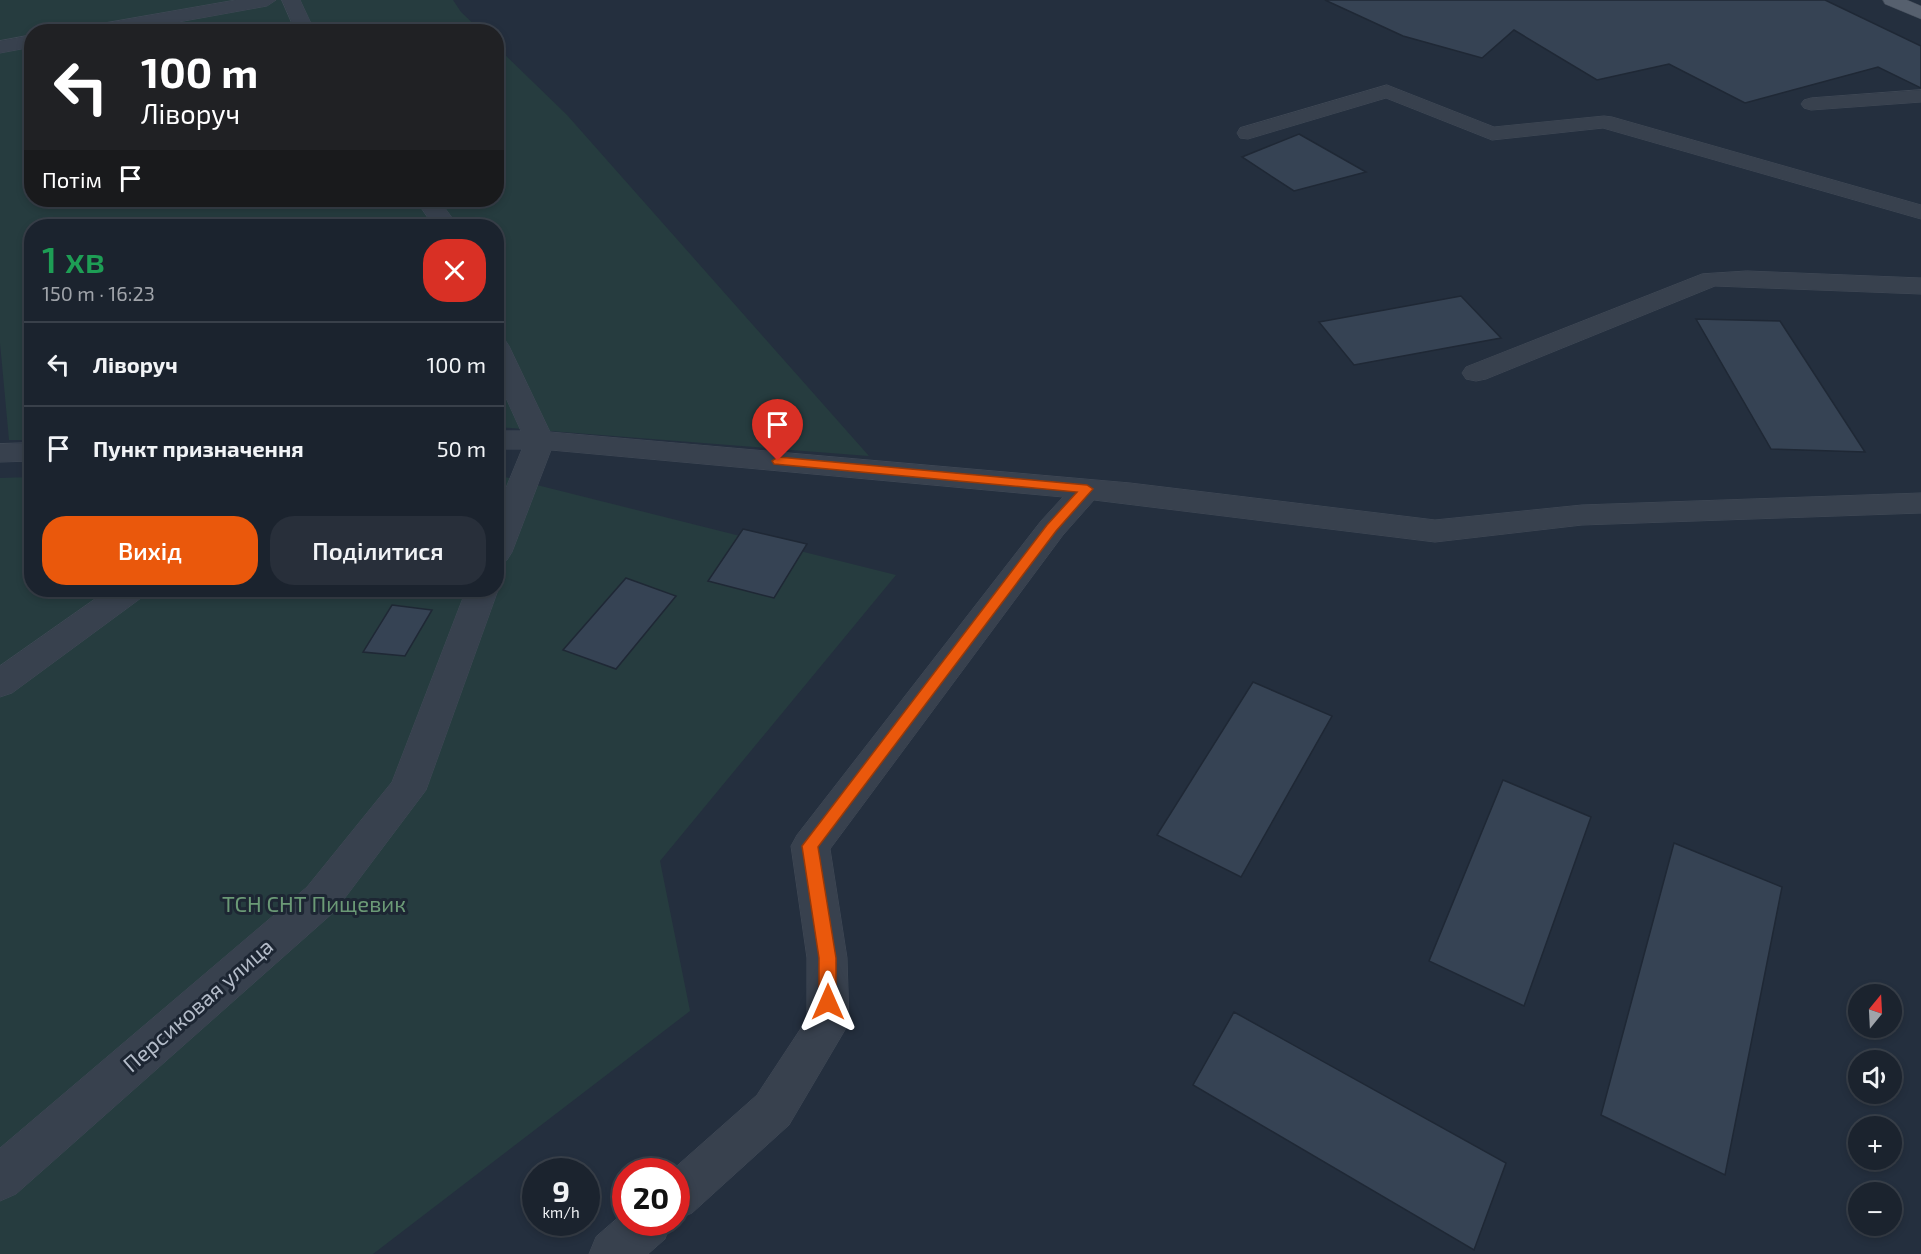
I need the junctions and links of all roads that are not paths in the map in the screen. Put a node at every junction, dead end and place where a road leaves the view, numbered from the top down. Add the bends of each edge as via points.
1 (267, 0) edge
2 (291, 0) edge
3 (1892, 0) edge
4 (1921, 13) edge
5 (133, 24) edge
6 (302, 24) edge
7 (24, 42) edge
8 (0, 47) edge
9 (1921, 96) edge
10 (1811, 104) dead end
11 (1248, 133) dead end
12 (1921, 212) edge
13 (1921, 286) edge
14 (504, 363) edge
15 (1476, 373) dead end
16 (504, 440) edge
17 (540, 440) junction
18 (24, 452) edge
19 (0, 453) edge
20 (1087, 489) junction
21 (1921, 502) edge
22 (504, 532) edge
23 (120, 597) edge
24 (479, 597) edge
25 (0, 684) edge
26 (0, 1178) edge
27 (690, 1184) edge
28 (633, 1236) edge
29 (614, 1254) edge

1 - 5 lane
2 - 6 lane
3 - 4 main road
7 - 8 lane
9 - 10 lane
11 - 12 lane via 1387,91 1492,134 1604,122
13 - 15 lane via 1711,279
14 - 17 lane
16 - 17 lane
17 - 20 lane
17 - 22 lane
18 - 19 lane
20 - 21 lane via 1434,531 1582,515
20 - 27 lane via 1052,528 810,846 827,958 828,1023 773,1110
23 - 25 lane
24 - 26 lane, Персиковая улица via 408,790 321,898
28 - 29 lane

